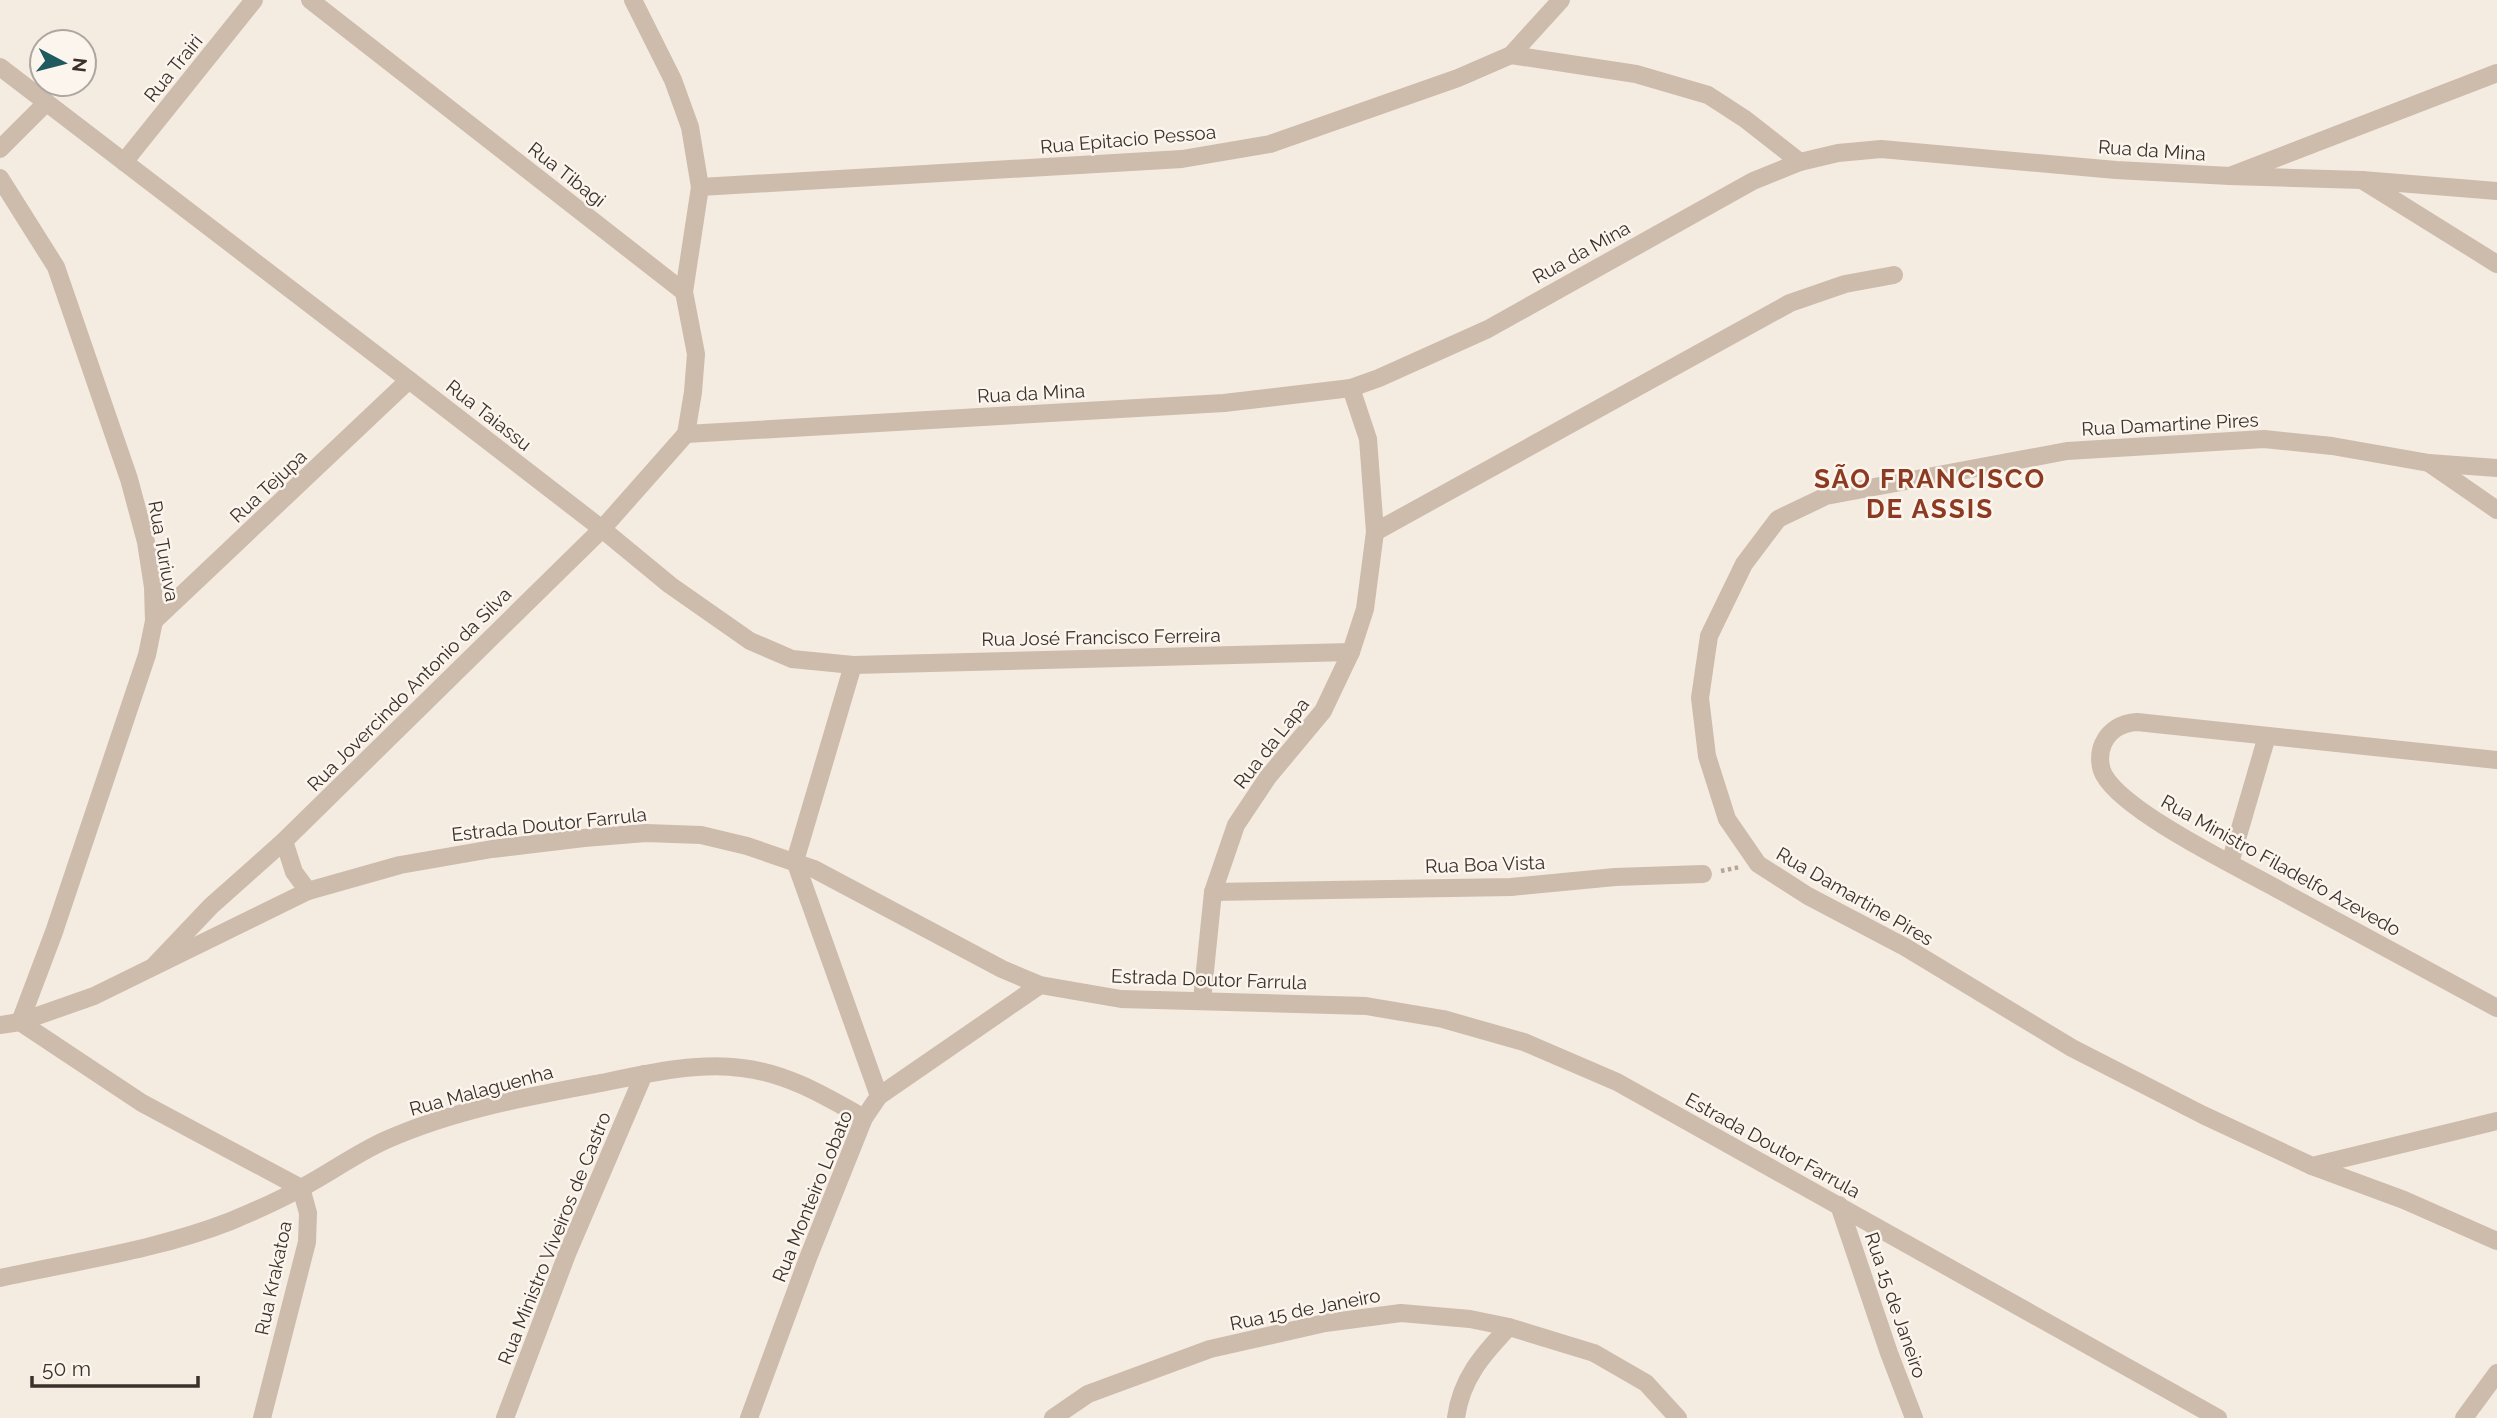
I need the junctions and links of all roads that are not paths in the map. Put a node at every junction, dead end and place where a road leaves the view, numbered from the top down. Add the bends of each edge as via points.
1 (254, 0) edge
2 (310, 0) edge
3 (633, 0) edge
4 (1561, 0) edge
5 (1511, 55) junction
6 (0, 67) edge
7 (2497, 73) edge
8 (46, 103) junction
9 (0, 149) edge
10 (120, 160) junction
11 (1800, 162) junction
12 (2230, 176) junction
13 (0, 178) edge
14 (2362, 180) junction
15 (700, 187) junction
16 (2497, 191) edge
17 (2497, 264) edge
18 (1894, 275) dead end
19 (684, 292) junction
20 (409, 380) junction
21 (1351, 388) junction
22 (686, 434) junction
23 (2429, 463) junction
24 (2497, 468) edge
25 (2497, 510) edge
26 (602, 529) junction
27 (1375, 532) junction
28 (154, 621) junction
29 (1350, 652) junction
30 (853, 665) junction
31 (2267, 736) junction
32 (2497, 761) edge
33 (284, 841) junction
34 (795, 862) junction
35 (2230, 863) junction
36 (1703, 874) road end
37 (309, 891) junction
38 (1213, 892) junction
39 (153, 966) junction
40 (1040, 985) junction
41 (1202, 1000) junction
42 (2497, 1008) edge
43 (20, 1022) junction
44 (0, 1025) edge
45 (644, 1074) junction
46 (878, 1096) junction
47 (864, 1118) junction
48 (2497, 1121) edge
49 (2312, 1166) junction
50 (301, 1188) junction
51 (1839, 1205) junction
52 (2497, 1241) edge
53 (0, 1278) edge
54 (1509, 1327) junction
55 (2497, 1373) edge
56 (262, 1418) edge
57 (505, 1418) edge
58 (749, 1418) edge
59 (1053, 1418) edge
60 (1456, 1418) edge
61 (1678, 1418) edge
62 (1914, 1418) edge
63 (2218, 1418) edge
64 (2465, 1418) edge

1 - 10 street, Rua Trairi
2 - 19 street, Rua Tibagi
3 - 15 street via 673,80 690,127
4 - 5 street, Rua Epitacio Pessoa
5 - 11 street via 1636,74 1708,95
5 - 15 street, Rua Epitacio Pessoa via 1270,144 1182,159
6 - 8 street, Rua Taiassu
7 - 12 street
8 - 9 street
8 - 10 street, Rua Taiassu
10 - 20 street, Rua Taiassu
11 - 12 street, Rua da Mina via 1881,149
11 - 21 street, Rua da Mina via 1753,181 1488,329
12 - 14 street, Rua da Mina
13 - 28 street, Rua Turiuva via 55,267 125,467 146,542
14 - 16 street, Rua da Mina
14 - 17 street
15 - 19 street
18 - 27 street via 1845,284 1790,303
19 - 22 street via 696,354
20 - 26 street, Rua Taiassu
20 - 28 street, Rua Tejupa
21 - 22 street, Rua da Mina via 1224,403
21 - 27 street, Rua da Lapa via 1368,439
22 - 26 street, Rua Jovercindo Antonio da Silva
23 - 24 street, Rua Damartine Pires
23 - 25 street
23 - 49 street, Rua Damartine Pires via 2264,439 2067,451 1826,496 1778,519 1744,564 1709,636 1700,698 1707,756 1727,819 1758,864 2072,1048
26 - 30 street, Rua Taiassu via 670,585 750,641 792,659
26 - 33 street, Rua Jovercindo Antonio da Silva
27 - 29 street, Rua da Lapa via 1365,609
28 - 43 street, Rua Turiuva via 147,654
29 - 30 street, Rua José Francisco Ferreira
29 - 38 street, Rua da Lapa via 1323,711 1268,777 1236,825
30 - 34 street
31 - 32 street, Rua Ministro Filadelfo Azevedo
31 - 35 street
31 - 35 street, Rua Ministro Filadelfo Azevedo via 2137,722 2116,728 2102,745 2103,774 2115,788 2138,808
33 - 37 street via 294,872
33 - 39 street, Rua Jovercindo Antonio da Silva
34 - 37 street, Estrada Doutor Farrula via 701,835 646,833 492,849 400,866
34 - 40 street, Estrada Doutor Farrula
34 - 46 street
35 - 42 street, Rua Ministro Filadelfo Azevedo
36 - 38 street, Rua Boa Vista via 1511,887
37 - 39 street, Estrada Doutor Farrula
38 - 41 street, Rua da Lapa
39 - 43 street, Estrada Doutor Farrula via 94,996
40 - 41 street, Estrada Doutor Farrula via 1121,999
40 - 46 street, Rua Monteiro Lobato
41 - 51 street, Estrada Doutor Farrula via 1366,1006 1443,1019 1524,1042 1617,1082
43 - 44 street, Estrada Doutor Farrula
43 - 50 street via 142,1103
45 - 47 street, Rua Malaguenha via 712,1066 765,1072 817,1092
45 - 50 street, Rua Malaguenha via 433,1120 382,1142
45 - 57 street, Rua Ministro Viveiros de Castro via 567,1254
46 - 47 street, Rua Monteiro Lobato
47 - 58 street, Rua Monteiro Lobato
48 - 49 street
49 - 52 street, Rua Damartine Pires
50 - 53 street, Rua Malaguenha via 179,1240
50 - 56 street, Rua Krakatoa via 308,1213 307,1242
51 - 62 street, Rua 15 de Janeiro
51 - 63 street, Estrada Doutor Farrula
54 - 59 street, Rua 15 de Janeiro via 1401,1312 1325,1323 1210,1349 1088,1394
54 - 60 street via 1467,1377
54 - 61 street, Rua 15 de Janeiro via 1594,1353 1646,1383
55 - 64 street

